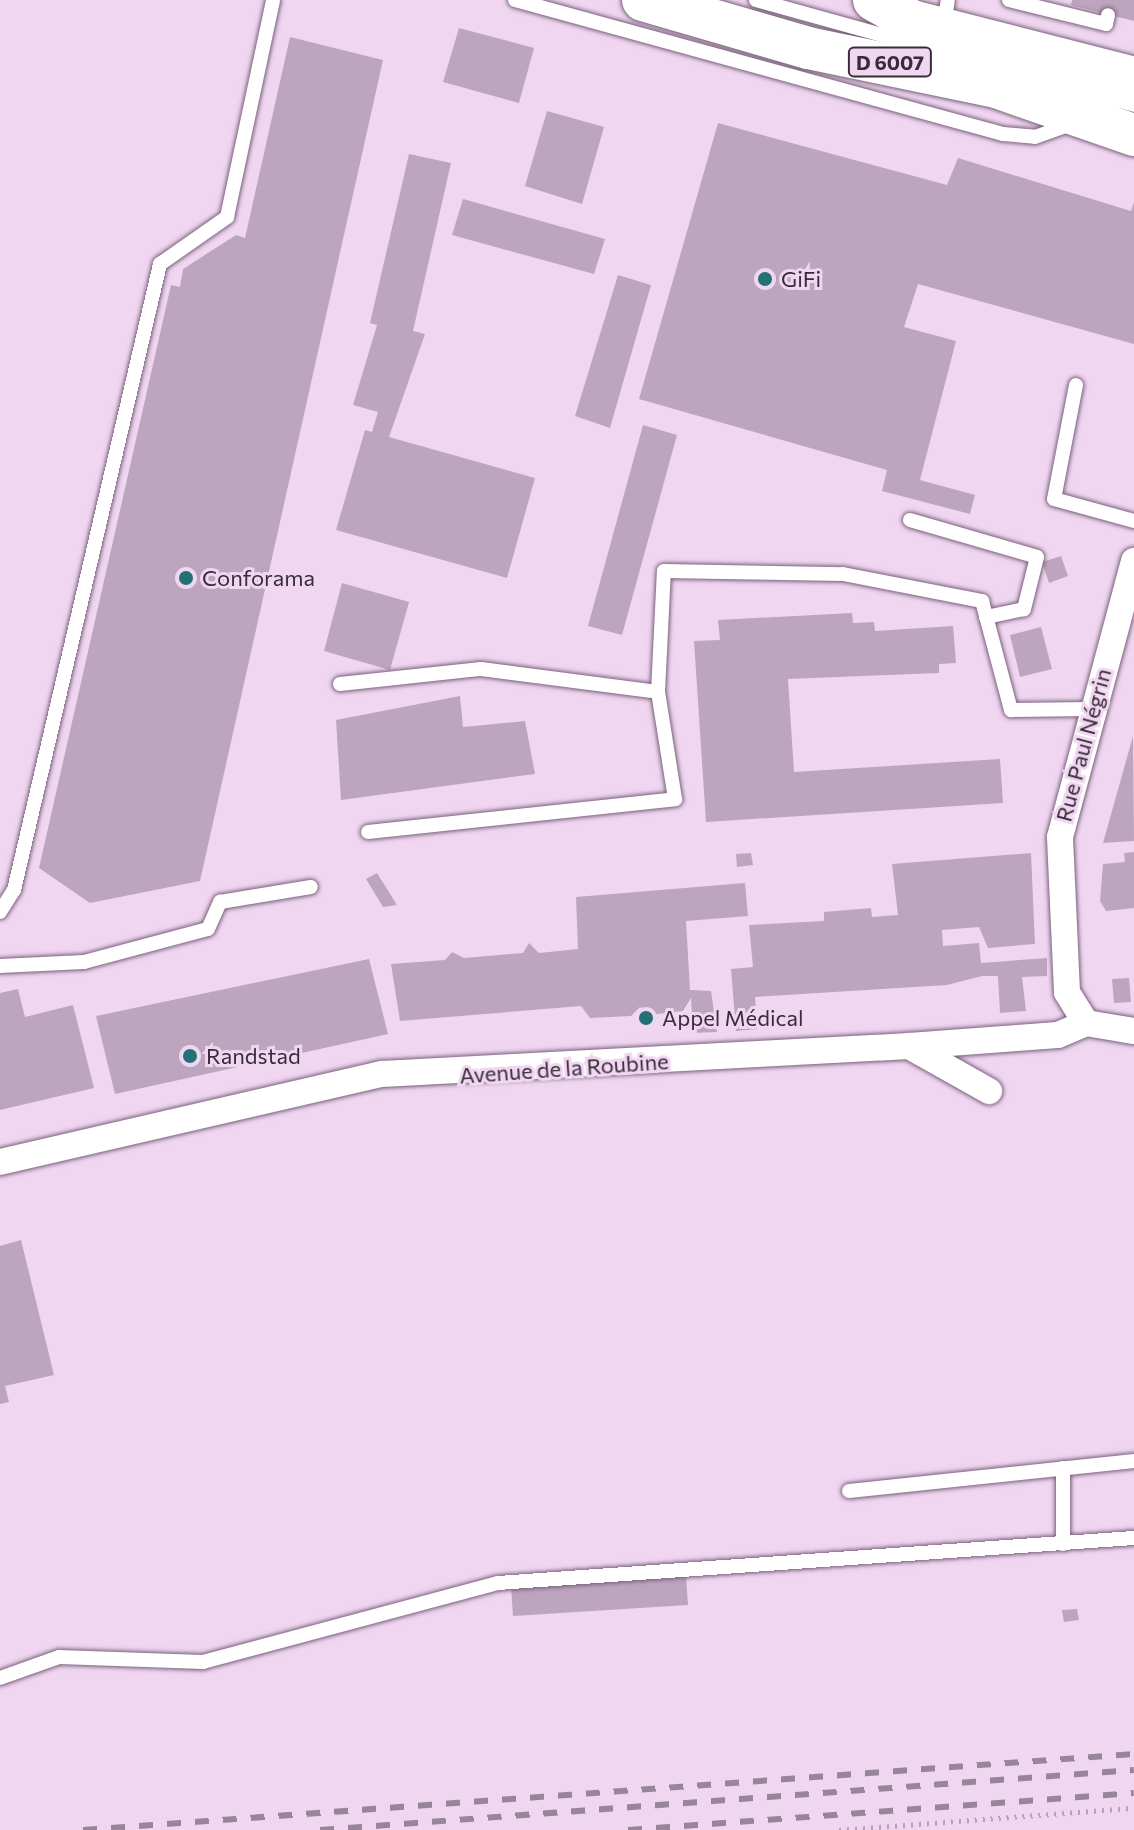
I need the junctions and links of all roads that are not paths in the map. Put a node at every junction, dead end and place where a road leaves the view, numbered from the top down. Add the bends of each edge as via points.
1 (273, 0) edge
2 (515, 0) edge
3 (643, 0) edge
4 (756, 0) edge
5 (874, 0) edge
6 (1009, 0) edge
7 (946, 15) edge
8 (1108, 15) dead end
9 (1134, 78) edge
10 (1134, 105) edge
11 (1089, 116) junction
12 (1134, 135) edge
13 (1076, 385) dead end
14 (910, 520) dead end
15 (1134, 521) edge
16 (1134, 561) edge
17 (986, 617) junction
18 (340, 684) dead end
19 (658, 692) junction
20 (1091, 709) junction
21 (368, 832) dead end
22 (311, 887) dead end
23 (0, 912) edge
24 (0, 966) edge
25 (1086, 1023) junction
26 (1134, 1031) edge
27 (909, 1046) junction
28 (989, 1091) dead end
29 (0, 1162) edge
30 (1134, 1461) edge
31 (1063, 1468) junction
32 (849, 1491) dead end
33 (1134, 1538) edge
34 (1063, 1544) junction
35 (0, 1678) edge

1 - 23 lane via 227,217 160,264 14,890
2 - 11 lane via 1003,134 1035,137
3 - 11 main road, D 6007
4 - 10 lane
5 - 7 main road, D 6007
6 - 8 lane via 1106,24
7 - 9 main road, D 6007
11 - 12 main road, D 6007
13 - 15 lane via 1054,499
14 - 17 lane via 1037,557 1024,609
16 - 20 street, Rue Paul Négrin
17 - 19 lane via 982,601 843,574 664,571
17 - 20 lane via 1011,710
18 - 19 lane via 481,669
19 - 21 lane via 675,799
20 - 25 street, Rue Paul Négrin via 1060,837 1067,992
22 - 24 lane via 220,902 208,929 84,962
25 - 26 street, Avenue de la Roubine
25 - 27 street, Avenue de la Roubine via 1058,1035
27 - 28 street
27 - 29 street, Avenue de la Roubine via 355,1077
30 - 31 lane
31 - 32 lane
31 - 34 lane
33 - 34 lane
34 - 35 lane via 498,1583 203,1662 59,1657

